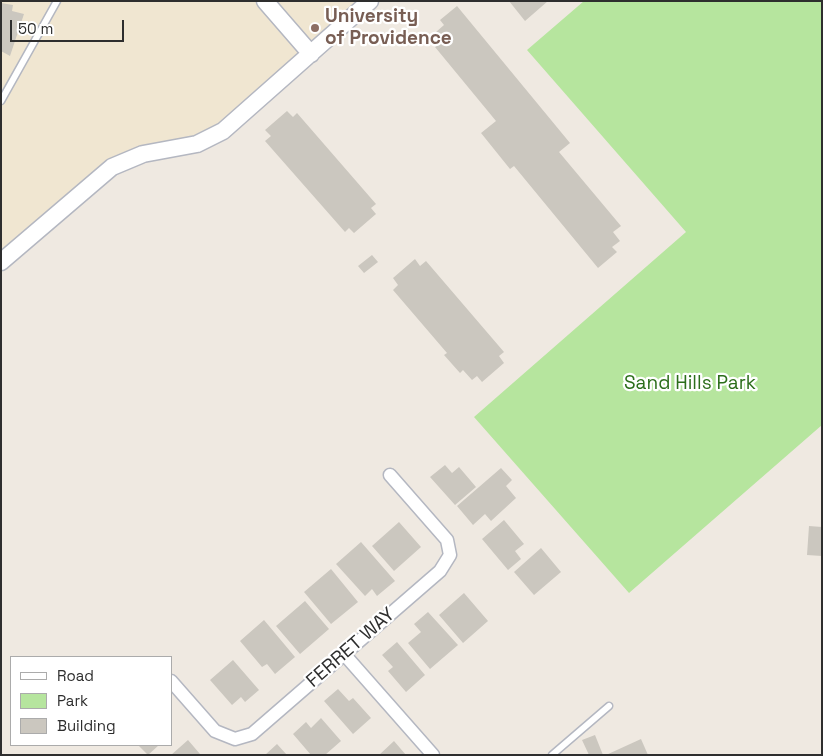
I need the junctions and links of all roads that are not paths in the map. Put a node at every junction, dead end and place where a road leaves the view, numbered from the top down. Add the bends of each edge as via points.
1 (57, 1) edge
2 (265, 1) edge
3 (370, 1) edge
4 (311, 54) junction
5 (1, 101) edge
6 (1, 262) edge
7 (390, 475) dead end
8 (344, 654) junction
9 (172, 682) edge
10 (609, 706) dead end
11 (433, 755) edge
12 (552, 755) edge

1 - 5 lane
2 - 4 street
3 - 4 street
4 - 6 street via 223,131 198,144 143,154 112,167
7 - 8 street, FERRET WAY via 447,540 450,555 440,571
8 - 9 street, FERRET WAY via 252,734 235,739 215,731
8 - 11 street
10 - 12 lane

